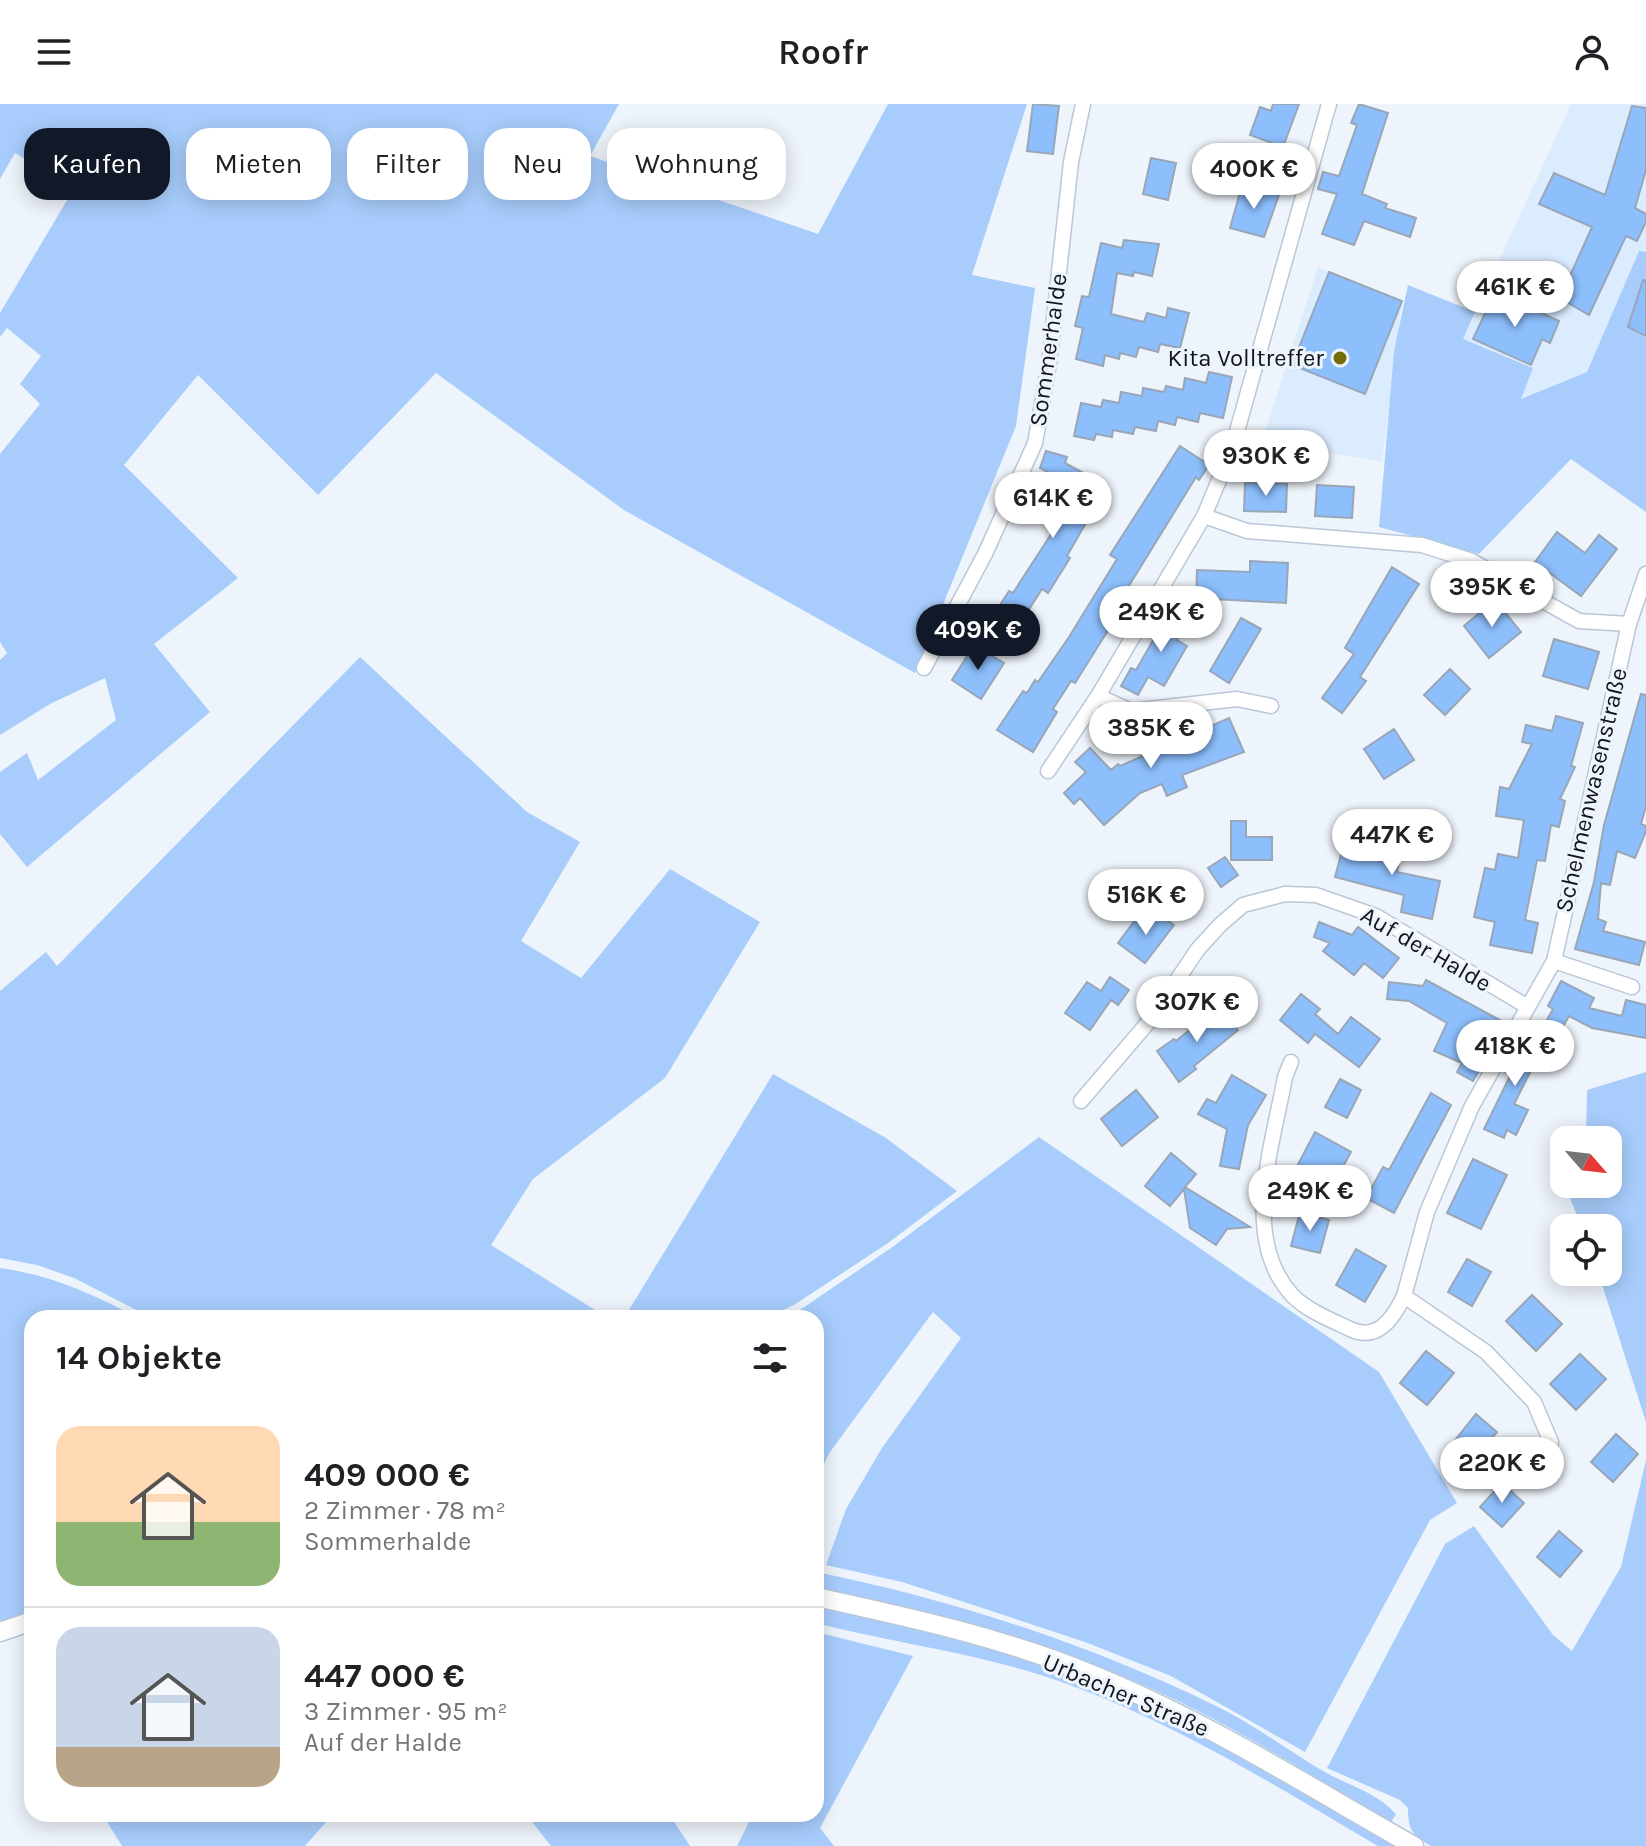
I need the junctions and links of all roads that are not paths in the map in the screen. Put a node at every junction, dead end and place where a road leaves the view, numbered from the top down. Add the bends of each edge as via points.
1 (1083, 104) edge
2 (1329, 104) edge
3 (1204, 516) junction
4 (1646, 574) edge
5 (1629, 624) junction
6 (924, 668) dead end
7 (1098, 696) junction
8 (1271, 706) dead end
9 (1048, 771) dead end
10 (1554, 961) junction
11 (1632, 987) dead end
12 (1528, 1007) junction
13 (1291, 1062) dead end
14 (1081, 1101) dead end
15 (1404, 1296) junction
16 (1543, 1472) dead end
17 (824, 1599) edge
18 (24, 1624) edge
19 (0, 1632) edge
20 (1414, 1846) edge

1 - 6 street, Sommerhalde via 1035,443 985,554
2 - 3 street via 1242,424
3 - 5 street via 1247,531 1422,545 1472,561 1579,621
3 - 7 street
4 - 5 street, Schelmenwasenstraße
5 - 10 street, Schelmenwasenstraße
7 - 8 street via 1131,711 1237,699
7 - 9 street
10 - 11 street
10 - 12 street, Schelmenwasenstraße
12 - 14 street, Auf der Halde via 1376,916 1316,895 1285,894 1243,905 1220,925 1151,1019
12 - 15 street, Schelmenwasenstraße via 1472,1106 1427,1212
13 - 15 street via 1262,1216 1270,1261 1293,1296 1360,1334 1378,1331 1395,1315
15 - 16 street via 1486,1352 1534,1402 1551,1442
17 - 20 street, Urbacher Straße via 965,1633 1085,1671 1272,1762
18 - 19 street

